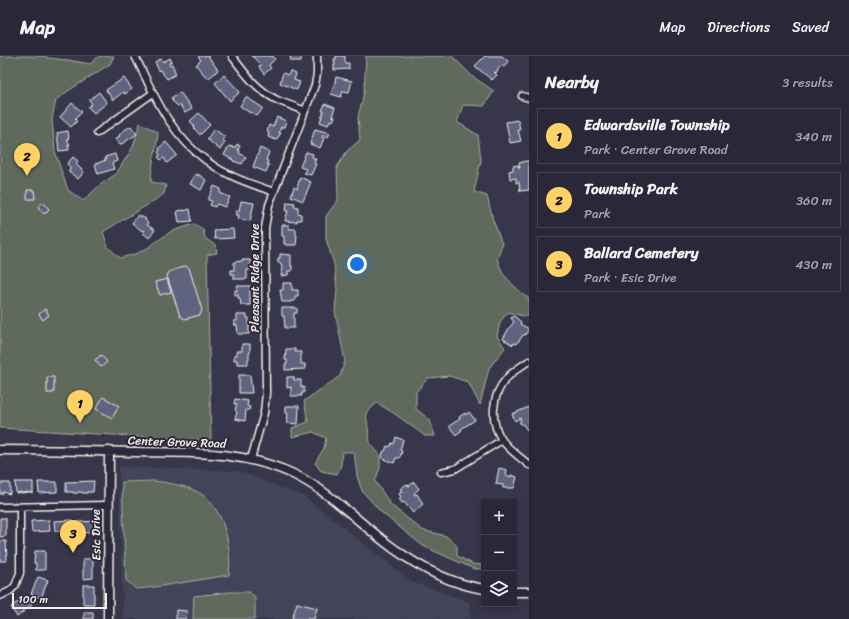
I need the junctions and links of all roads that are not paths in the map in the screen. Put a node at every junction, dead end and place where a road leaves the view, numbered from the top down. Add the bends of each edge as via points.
1 (135, 56) edge
2 (232, 56) edge
3 (317, 56) edge
4 (153, 93) junction
5 (522, 96) dead end
6 (529, 98) edge
7 (305, 110) junction
8 (97, 133) dead end
9 (274, 192) junction
10 (529, 361) edge
11 (502, 440) junction
12 (0, 450) edge
13 (109, 451) junction
14 (251, 459) junction
15 (529, 465) edge
16 (441, 472) dead end
17 (108, 505) junction
18 (0, 507) edge
19 (20, 507) junction
20 (481, 588) edge
21 (517, 592) edge
22 (529, 592) edge
23 (0, 596) edge
24 (108, 619) edge

1 - 4 street
2 - 7 street via 248,78 267,94
3 - 7 street, Pleasant Ridge Drive via 315,85
4 - 8 street
4 - 9 street via 173,128 203,158 234,176
5 - 6 street
7 - 9 street, Pleasant Ridge Drive
9 - 14 street, Pleasant Ridge Drive via 264,228 266,393 264,413
10 - 11 street via 509,376 498,392 494,418
11 - 15 street
11 - 16 street via 455,469
12 - 13 street, Center Grove Road
13 - 14 street, Center Grove Road via 217,453
13 - 17 street, Esic Drive
14 - 20 street, Center Grove Road via 292,474 324,492 394,548 421,566 458,582
17 - 19 street
17 - 24 street, Esic Drive
18 - 19 street
19 - 23 street via 20,573 15,586
21 - 22 street

